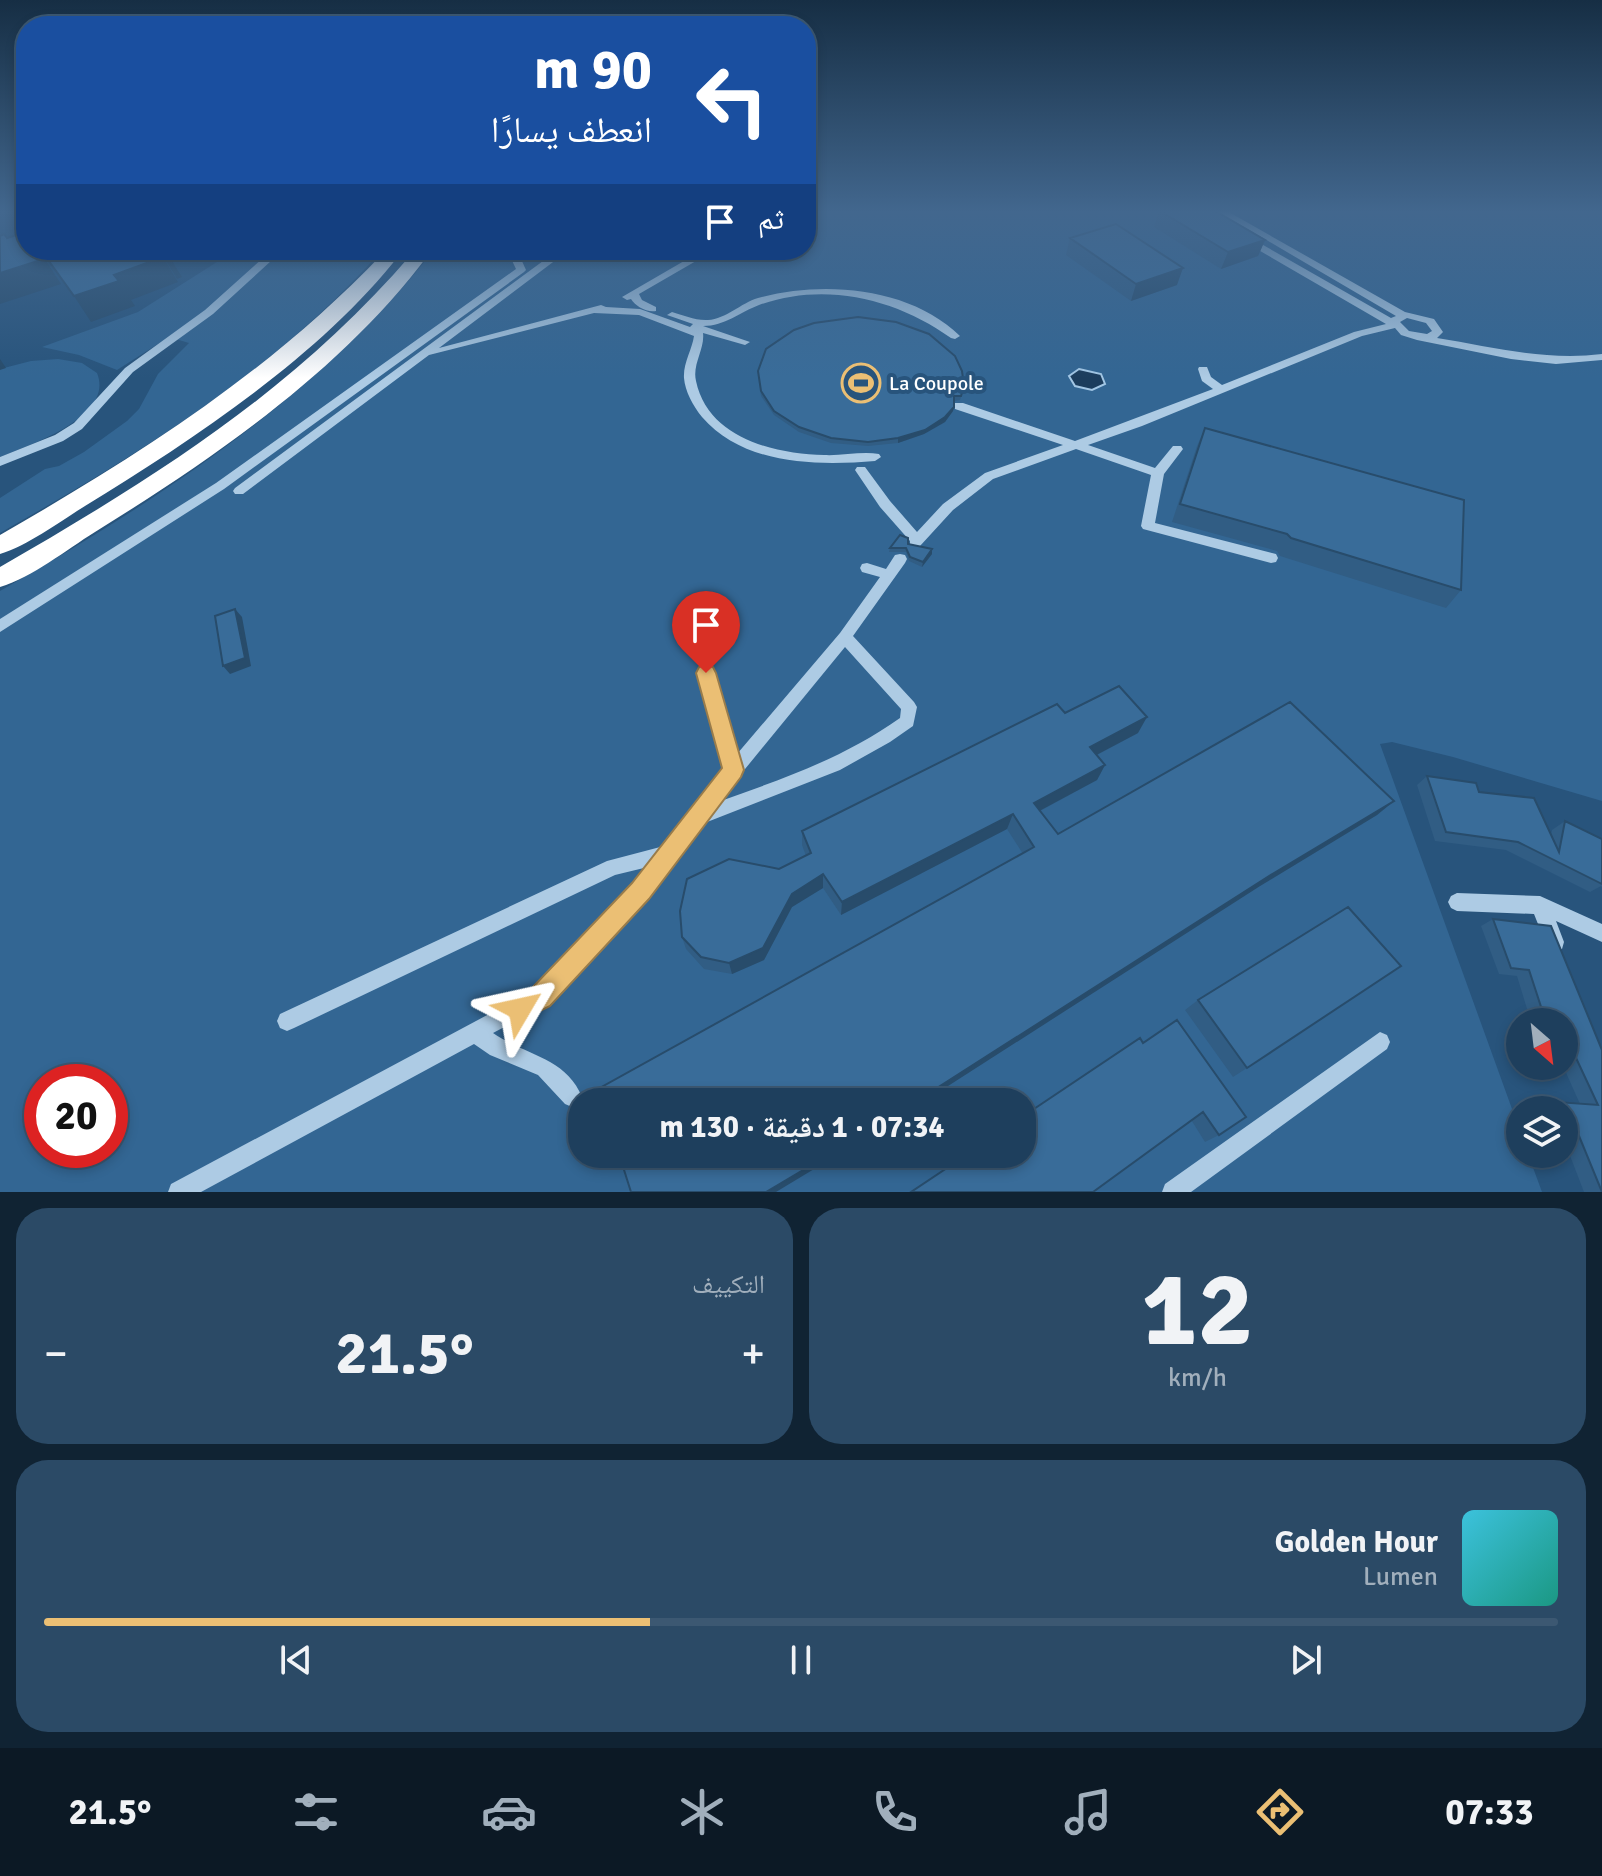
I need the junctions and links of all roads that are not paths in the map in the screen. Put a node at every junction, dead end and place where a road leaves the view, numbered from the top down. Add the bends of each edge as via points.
1 (259, 267) edge
2 (379, 267) edge
3 (410, 267) edge
4 (521, 267) edge
5 (535, 267) edge
6 (681, 267) edge
7 (1294, 267) edge
8 (1317, 267) edge
9 (524, 273) junction
10 (1356, 289) junction
11 (634, 294) junction
12 (1343, 295) junction
13 (1330, 300) dead end
14 (595, 310) junction
15 (672, 319) junction
16 (1397, 321) junction
17 (1437, 328) junction
18 (955, 336) dead end
19 (1421, 338) junction
20 (745, 342) dead end
21 (1463, 343) junction
22 (424, 355) junction
23 (1602, 357) edge
24 (1203, 369) dead end
25 (1221, 389) junction
26 (959, 406) dead end
27 (1076, 446) junction
28 (1177, 449) dead end
29 (875, 457) dead end
30 (0, 462) edge
31 (861, 470) dead end
32 (1158, 473) junction
33 (239, 491) dead end
34 (0, 546) edge
35 (1271, 558) dead end
36 (867, 568) dead end
37 (0, 578) edge
38 (0, 626) edge
39 (845, 637) junction
40 (706, 673) dead end
41 (733, 770) junction
42 (697, 818) junction
43 (670, 853) junction
44 (1457, 902) dead end
45 (1540, 905) junction
46 (1602, 933) edge
47 (1562, 961) edge
48 (287, 1021) dead end
49 (476, 1033) junction
50 (1380, 1042) dead end
51 (568, 1093) edge
52 (179, 1192) edge
53 (1173, 1192) edge

1 - 30 street via 209,312 129,370 78,426
2 - 34 highway via 330,318 263,374 118,475
3 - 37 highway via 350,331 258,409 106,515
4 - 9 street
5 - 9 street
6 - 11 street
7 - 12 street
8 - 10 street
9 - 22 street
9 - 38 street via 220,486
10 - 12 street
10 - 16 street
11 - 14 street
11 - 15 street
12 - 13 street
12 - 16 street
14 - 15 street via 631,310
14 - 22 street
15 - 18 street via 710,323 779,296 854,293 901,303
15 - 20 street
15 - 29 street via 699,334 690,365 693,393 727,433 795,458
16 - 17 street via 1419,316
16 - 19 street via 1405,333
16 - 25 street
17 - 19 street via 1435,336
17 - 21 street
19 - 21 street
21 - 23 street via 1504,356
22 - 33 street
24 - 25 street via 1206,379
25 - 27 street
26 - 27 street
27 - 31 street via 989,476 948,507 916,541
27 - 32 street
28 - 32 street
32 - 35 street via 1148,526
36 - 39 street via 895,567
39 - 41 street
39 - 42 street via 909,707 907,721 886,738 799,779
40 - 41 street
41 - 42 street
42 - 43 street
43 - 48 street via 613,867
43 - 49 street via 541,997
44 - 45 street
45 - 46 street
45 - 47 street
49 - 51 street via 545,1068
49 - 52 street
50 - 53 street

